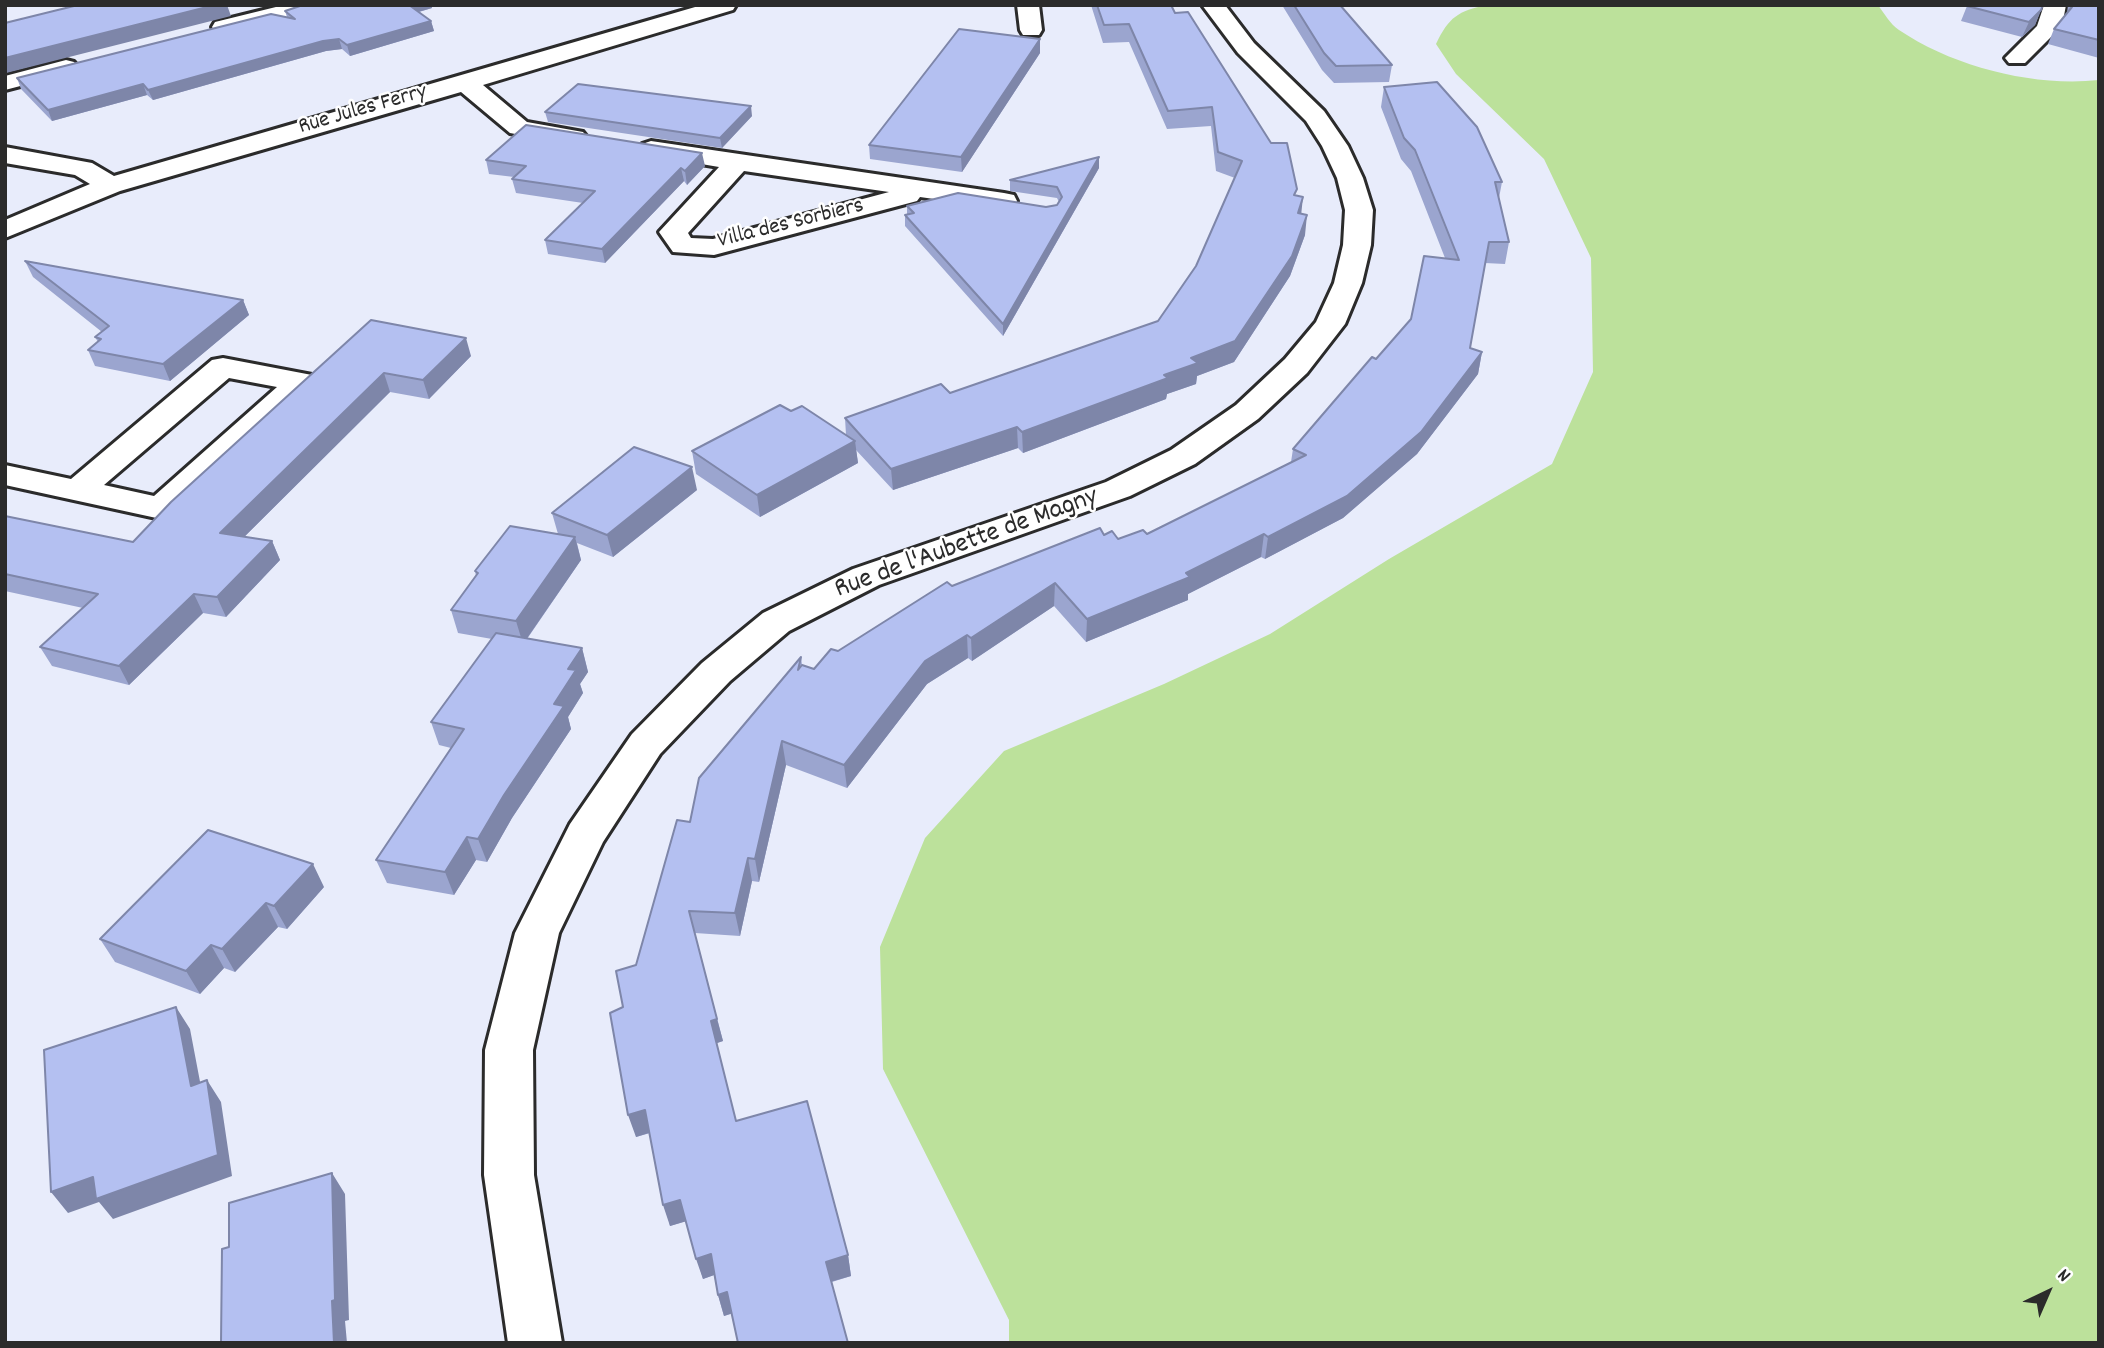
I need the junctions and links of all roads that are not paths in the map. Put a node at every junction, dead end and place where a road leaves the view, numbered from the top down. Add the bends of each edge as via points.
1 (725, 5) edge
2 (1028, 5) edge
3 (1213, 5) edge
4 (2055, 5) edge
5 (296, 9) edge
6 (1031, 30) dead end
7 (203, 32) edge
8 (2018, 58) dead end
9 (85, 63) edge
10 (464, 82) junction
11 (5, 83) edge
12 (601, 141) edge
13 (628, 145) edge
14 (5, 155) edge
15 (737, 163) junction
16 (111, 185) junction
17 (925, 191) junction
18 (1033, 205) edge
19 (10, 221) edge
20 (5, 475) edge
21 (77, 491) junction
22 (535, 1343) edge

1 - 10 street, Rue Jules Ferry
2 - 6 street
3 - 22 street, Rue de l'Aubette de Magny via 1247,48 1315,116 1350,178 1359,210 1357,245 1348,284 1329,324 1296,366 1247,412 1183,457 1118,489 866,577 776,622 716,672 646,744 585,835 537,933 509,1049 509,1175
4 - 8 street via 2051,24
5 - 7 street
9 - 11 street
10 - 12 street via 519,128
10 - 16 street, Rue Jules Ferry
13 - 15 street, Villa des Sorbiers
14 - 16 street via 83,169
15 - 17 street, Villa des Sorbiers
15 - 17 street, Villa des Sorbiers via 673,232 682,246 714,247
16 - 19 street, Rue Jules Ferry
17 - 18 street, Villa des Sorbiers
20 - 21 street
21 - 21 street via 160,508 301,382 223,367

